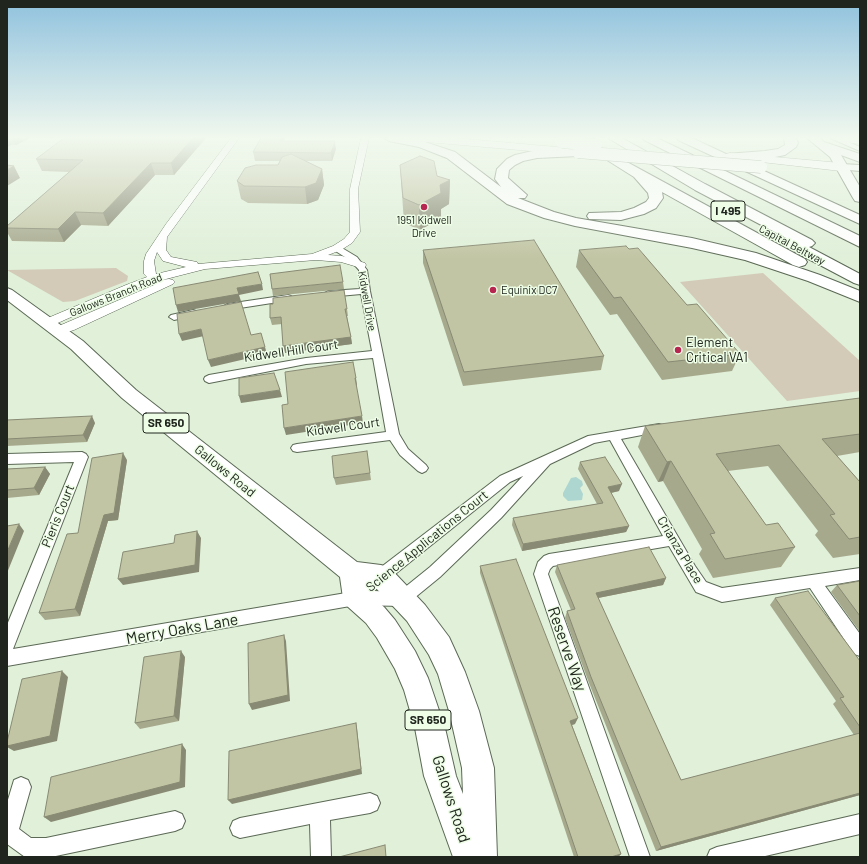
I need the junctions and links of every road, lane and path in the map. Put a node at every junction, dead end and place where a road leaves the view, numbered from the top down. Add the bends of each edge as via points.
1 (205, 178) edge
2 (356, 178) edge
3 (482, 178) edge
4 (501, 178) edge
5 (642, 178) edge
6 (646, 178) edge
7 (666, 178) edge
8 (686, 178) edge
9 (728, 178) edge
10 (746, 178) edge
11 (770, 178) edge
12 (843, 178) edge
13 (858, 206) edge
14 (860, 220) edge
15 (860, 233) edge
16 (162, 236) junction
17 (860, 242) edge
18 (337, 248) junction
19 (298, 259) junction
20 (234, 264) junction
21 (360, 265) junction
22 (860, 270) edge
23 (860, 280) edge
24 (157, 282) junction
25 (365, 291) junction
26 (7, 293) edge
27 (318, 295) edge
28 (860, 296) edge
29 (295, 298) edge
30 (219, 309) edge
31 (204, 312) edge
32 (174, 317) dead end
33 (53, 327) junction
34 (377, 354) junction
35 (209, 379) dead end
36 (667, 427) edge
37 (393, 435) junction
38 (613, 435) junction
39 (297, 448) dead end
40 (7, 459) edge
41 (545, 461) junction
42 (422, 468) dead end
43 (672, 540) junction
44 (860, 574) edge
45 (380, 576) junction
46 (814, 582) junction
47 (354, 585) junction
48 (402, 598) junction
49 (7, 645) edge
50 (860, 648) edge
51 (7, 658) edge
52 (21, 787) dead end
53 (370, 803) dead end
54 (320, 813) junction
55 (175, 821) dead end
56 (860, 824) edge
57 (240, 828) dead end
58 (8, 831) edge
59 (321, 857) edge
60 (470, 857) edge
61 (480, 857) edge
62 (640, 857) edge
63 (717, 857) edge

1 - 16 street
2 - 18 street via 355,232 348,241
3 - 28 highway via 512,201 549,215 750,256
4 - 5 highway via 513,191 542,205 587,215 621,216 651,205 656,198 652,187
6 - 28 highway
7 - 23 highway, Capital Beltway / I 495
8 - 22 highway, I 495
9 - 17 highway, I 495
10 - 15 highway
11 - 14 highway
12 - 13 highway
16 - 20 street via 163,254 173,261
16 - 24 street via 149,261 150,274
18 - 19 street, Gallows Branch Road via 314,257
18 - 21 street, Kidwell Drive
19 - 20 street, Gallows Branch Road
19 - 21 street via 337,258
20 - 24 street, Gallows Branch Road
21 - 25 street, Kidwell Drive via 363,270
24 - 33 street, Gallows Branch Road via 70,327
25 - 27 street
25 - 34 street, Kidwell Drive
26 - 33 main road, Gallows Road
29 - 30 street
31 - 32 street
33 - 47 main road, Gallows Road / SR 650
34 - 35 street, Kidwell Hill Court via 306,361
34 - 37 street, Kidwell Drive
36 - 38 street, Science Applications Court
37 - 39 street, Kidwell Court
37 - 42 street, Kidwell Drive via 404,452
38 - 41 street, Science Applications Court via 592,439
38 - 43 street, Crianza Place
40 - 49 street, Pieris Court via 82,457
41 - 45 street, Science Applications Court via 505,479
41 - 48 street, Science Applications Court via 496,514 435,572
43 - 46 street, Crianza Place via 701,587 712,593 722,595
43 - 62 street, Reserve Way via 549,560 543,566 541,574
44 - 46 street, Crianza Place
45 - 47 main road
45 - 48 main road, Gallows Road / SR 650
46 - 50 street
47 - 48 street, Science Applications Court
47 - 51 street, Merry Oaks Lane
47 - 60 main road, Gallows Road / SR 650 via 386,629 418,688 440,776
48 - 61 main road, Gallows Road / SR 650 via 416,613 438,646 451,672 464,711 478,768
52 - 58 street
53 - 54 street
54 - 57 street
54 - 59 street
55 - 58 street via 46,848 28,848
56 - 63 street

